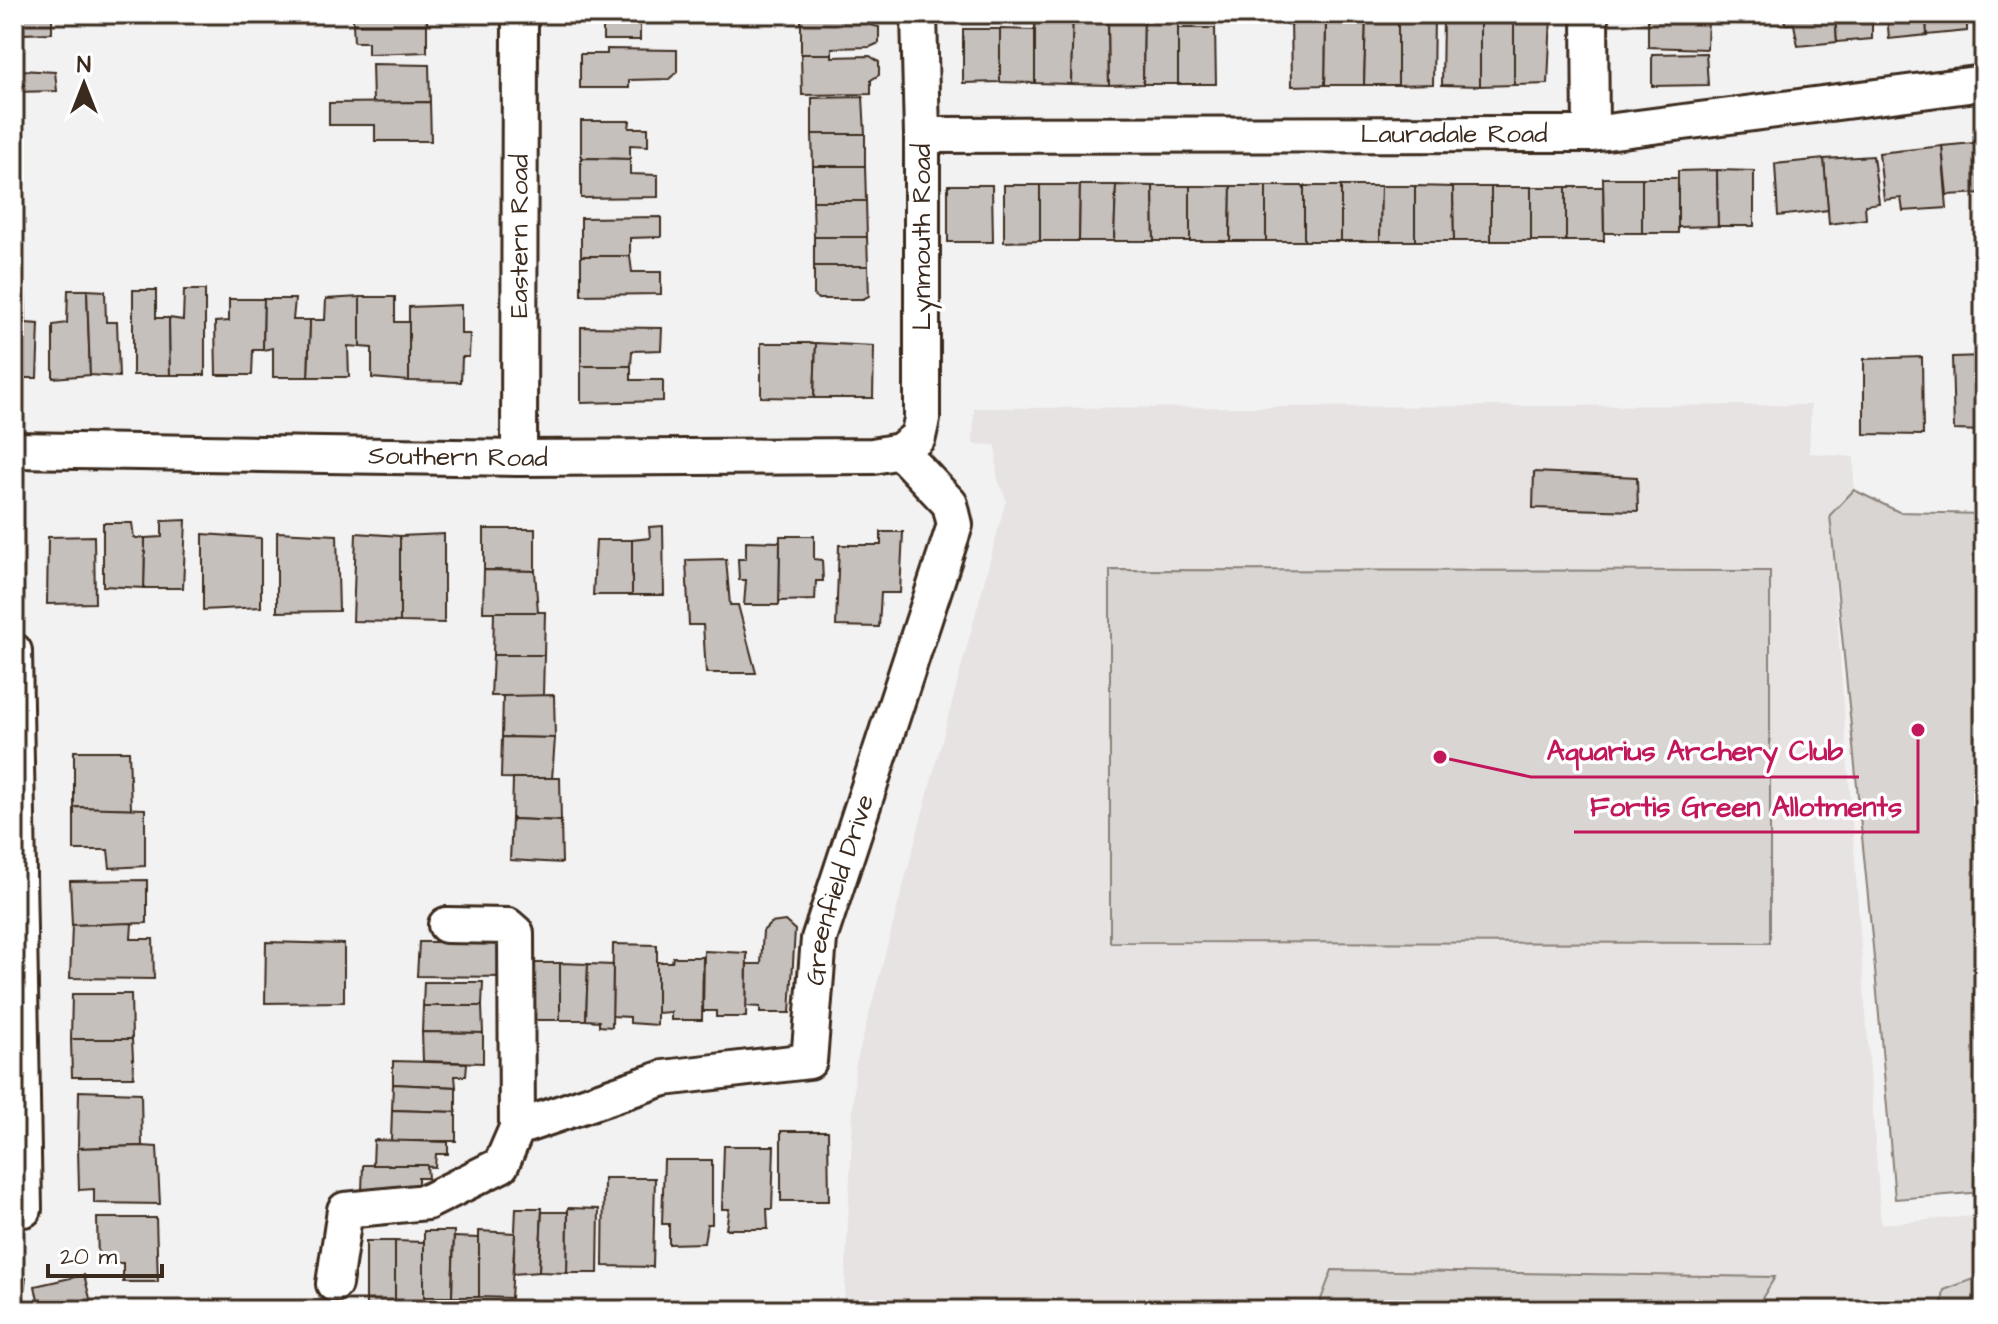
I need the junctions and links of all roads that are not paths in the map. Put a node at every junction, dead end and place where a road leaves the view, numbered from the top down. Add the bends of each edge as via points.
1 (520, 14) edge
2 (919, 14) edge
3 (1590, 14) edge
4 (1984, 83) edge
5 (1591, 134) junction
6 (922, 135) junction
7 (14, 450) edge
8 (900, 451) junction
9 (519, 458) junction
10 (14, 651) edge
11 (446, 925) dead end
12 (517, 1128) junction
13 (24, 1209) dead end
14 (334, 1284) dead end

1 - 9 street, Eastern Road
2 - 6 street, Lynmouth Road
3 - 5 street
4 - 5 street, Lauradale Road
5 - 6 street, Lauradale Road
6 - 8 street, Lynmouth Road via 922,419 918,437
7 - 9 street, Southern Road
8 - 9 street, Southern Road via 873,456
8 - 12 street, Greenfield Drive via 950,504 955,525 819,939 809,1061 664,1078
10 - 13 street
11 - 12 street via 508,926 516,933
12 - 14 street via 501,1165 427,1202 345,1210

